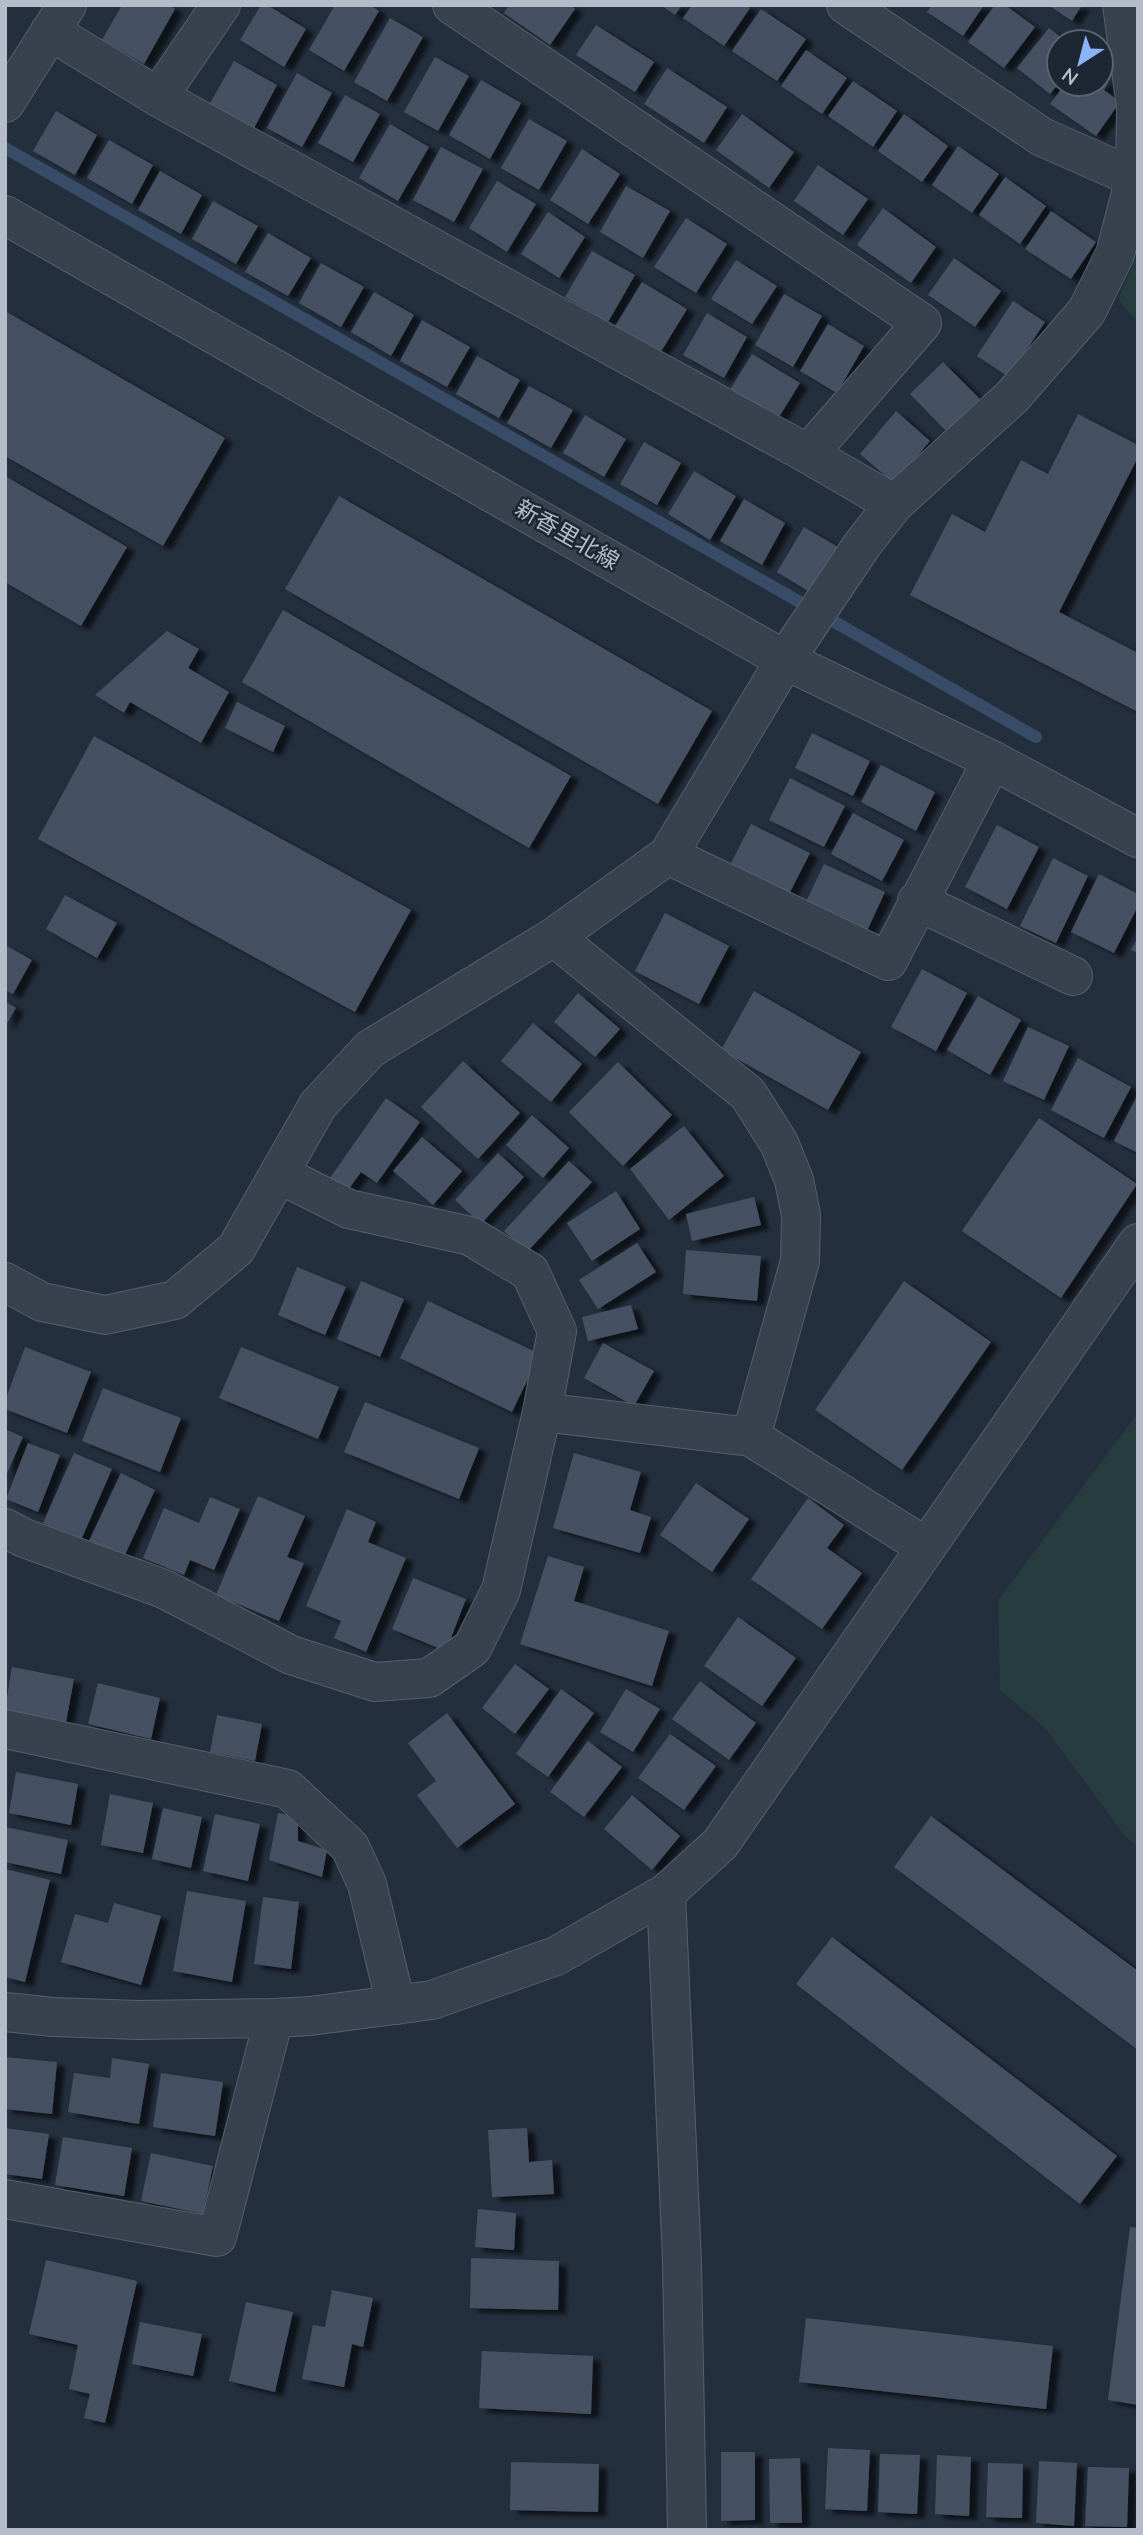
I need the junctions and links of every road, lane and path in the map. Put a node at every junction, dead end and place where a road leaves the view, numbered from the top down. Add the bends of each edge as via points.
1 (221, 5) edge
2 (452, 5) edge
3 (846, 5) edge
4 (1122, 5) edge
5 (59, 18) edge
6 (158, 97) junction
7 (5, 103) edge
8 (1135, 178) junction
9 (5, 215) edge
10 (808, 454) junction
11 (894, 504) junction
12 (793, 647) junction
13 (992, 760) junction
14 (1138, 838) edge
15 (668, 855) junction
16 (917, 901) junction
17 (554, 937) junction
18 (1073, 976) dead end
19 (279, 1174) junction
20 (1138, 1243) edge
21 (5, 1282) edge
22 (542, 1412) junction
23 (751, 1437) junction
24 (5, 1528) edge
25 (926, 1547) junction
26 (5, 1729) edge
27 (666, 1893) junction
28 (396, 2005) junction
29 (5, 2012) edge
30 (274, 2018) junction
31 (5, 2200) edge
32 (687, 2530) edge

1 - 6 street
2 - 10 street via 922,323
3 - 8 street via 1042,137
4 - 8 street via 1136,106
5 - 6 street
5 - 7 street
6 - 10 street
8 - 11 street via 1115,254 1087,311 1012,397
9 - 12 street, 新香里北線
10 - 11 street
11 - 12 street
12 - 13 street, 新香里北線
12 - 15 street
13 - 14 street, 新香里北線
13 - 16 street
15 - 16 street via 888,961
15 - 17 street
16 - 18 street
17 - 19 street via 370,1049 318,1105
17 - 23 street via 748,1094 779,1143 801,1215 800,1261
19 - 21 street via 236,1249 176,1300 105,1315 42,1302
19 - 22 street via 349,1209 470,1236 530,1272 557,1331
20 - 25 street
22 - 23 street
22 - 24 street via 501,1590 472,1648 429,1678 375,1682 291,1655 164,1590
23 - 25 street
25 - 27 street via 720,1844
26 - 28 street via 288,1790 350,1847 367,1884
27 - 28 street via 556,1956 432,2000
27 - 32 street via 682,2262
28 - 30 street
29 - 30 street via 138,2020
30 - 31 street via 217,2237

